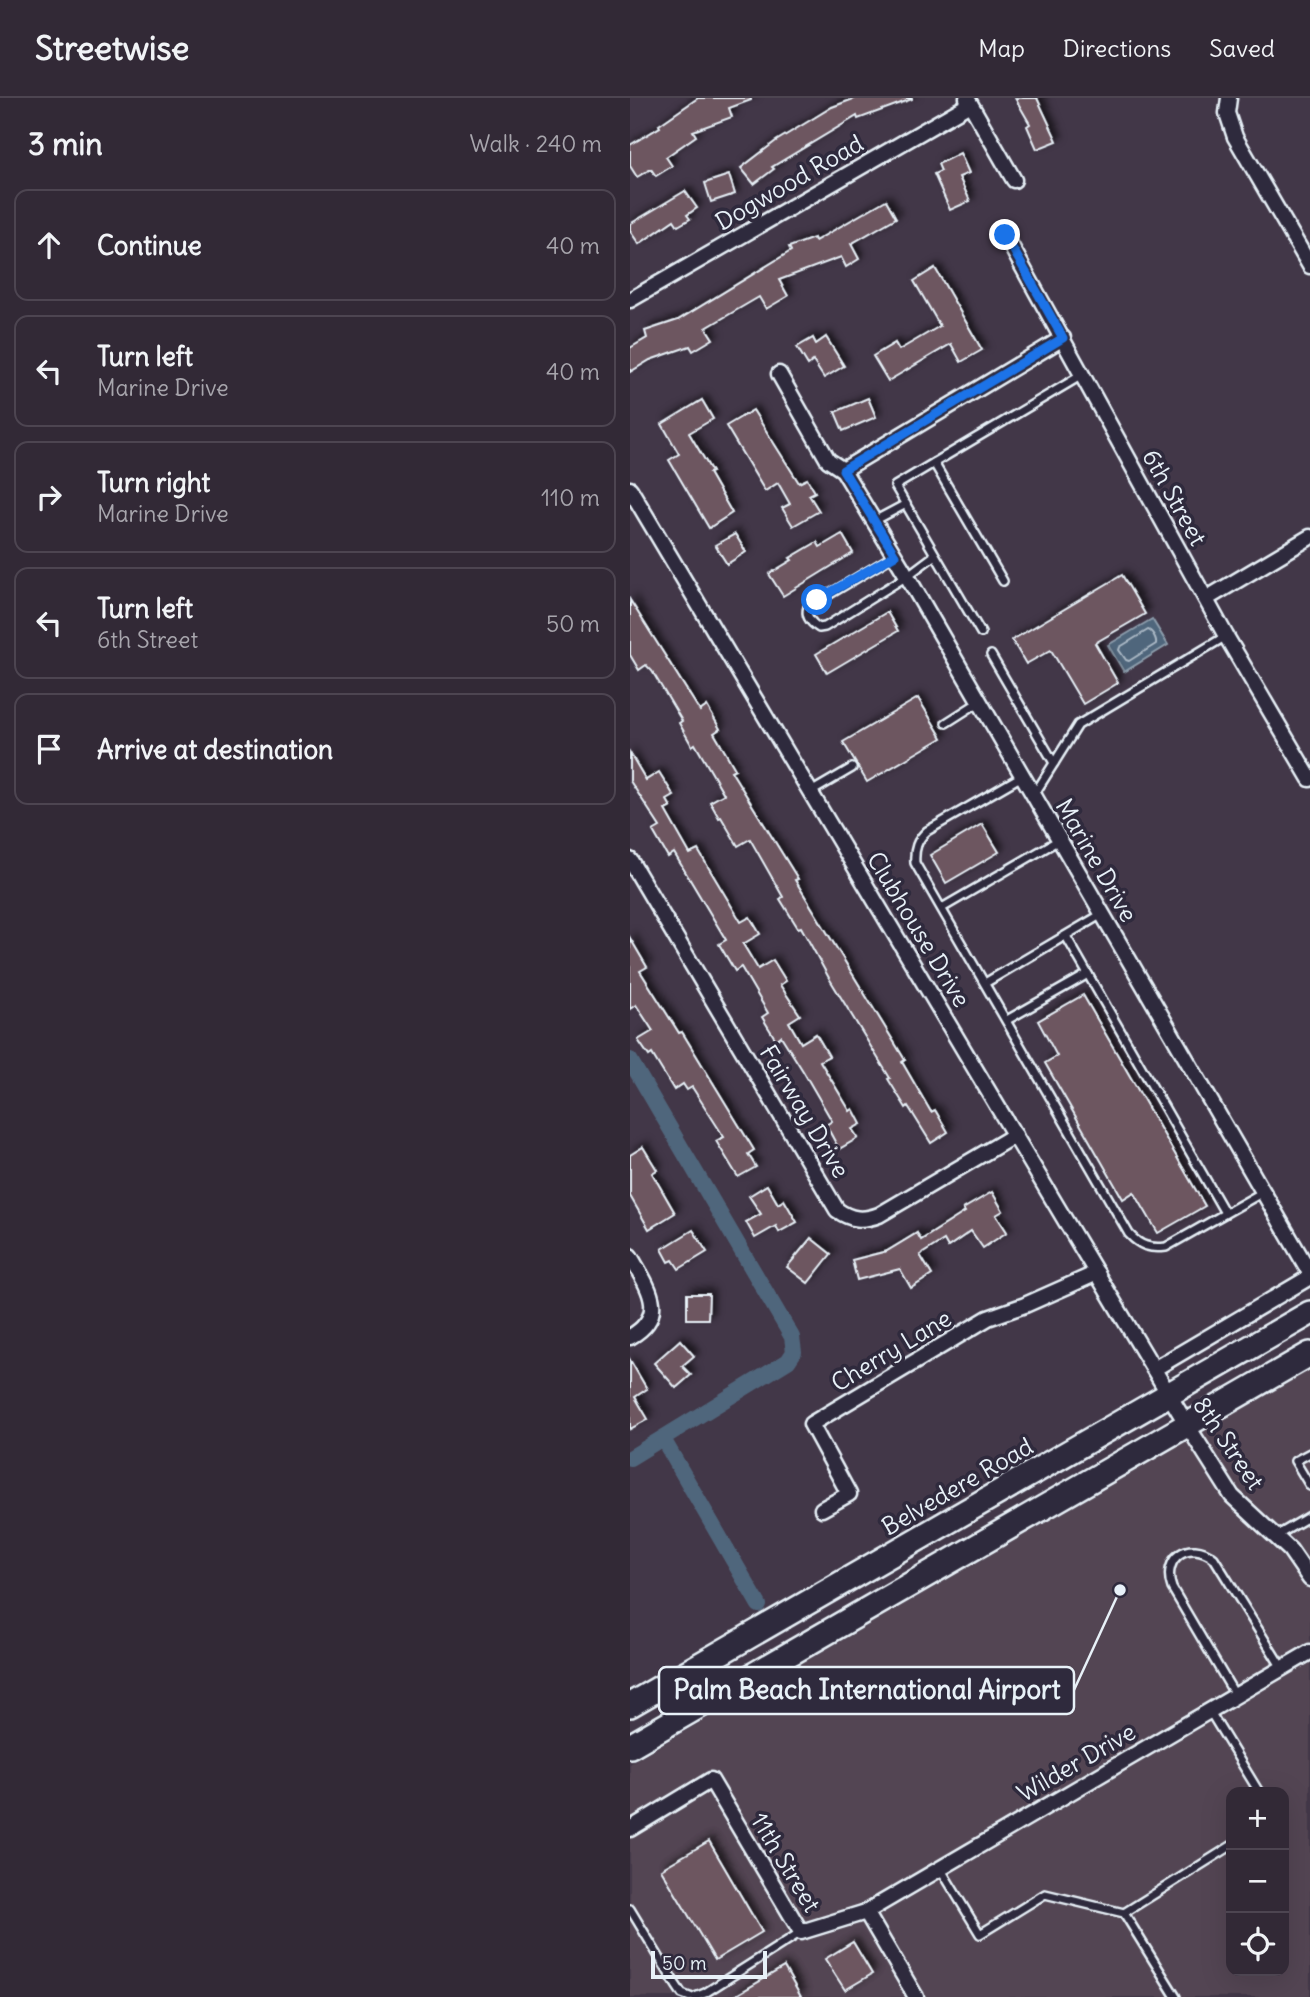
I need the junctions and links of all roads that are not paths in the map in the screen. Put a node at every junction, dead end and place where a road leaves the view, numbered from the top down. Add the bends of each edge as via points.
1 (1229, 98) edge
2 (969, 101) edge
3 (1014, 180) dead end
4 (1005, 235) dead end
5 (1310, 266) edge
6 (630, 300) edge
7 (1063, 338) junction
8 (779, 374) dead end
9 (1083, 375) junction
10 (934, 463) junction
11 (843, 470) junction
12 (630, 489) edge
13 (905, 504) junction
14 (874, 521) junction
15 (1310, 537) edge
16 (895, 555) junction
17 (935, 555) junction
18 (907, 576) junction
19 (1003, 581) dead end
20 (1206, 598) junction
21 (981, 633) dead end
22 (1226, 636) junction
23 (990, 654) dead end
24 (979, 702) junction
25 (946, 723) dead end
26 (1054, 763) junction
27 (852, 768) dead end
28 (1022, 776) junction
29 (1310, 779) edge
30 (811, 792) junction
31 (1033, 795) junction
32 (1059, 840) junction
33 (630, 860) edge
34 (942, 908) junction
35 (1102, 914) junction
36 (1066, 936) junction
37 (1088, 974) junction
38 (985, 983) junction
39 (1007, 1020) junction
40 (1015, 1135) junction
41 (1263, 1192) junction
42 (1225, 1213) junction
43 (630, 1256) edge
44 (1097, 1273) junction
45 (1310, 1275) edge
46 (1310, 1313) edge
47 (630, 1337) edge
48 (1310, 1354) edge
49 (1154, 1369) junction
50 (1168, 1394) junction
51 (1187, 1425) junction
52 (1310, 1453) edge
53 (1310, 1486) edge
54 (822, 1509) dead end
55 (1310, 1516) edge
56 (1276, 1536) junction
57 (1310, 1579) edge
58 (1310, 1652) edge
59 (1282, 1668) junction
60 (1236, 1695) junction
61 (630, 1705) edge
62 (1209, 1710) junction
63 (630, 1746) edge
64 (1256, 1787) edge
65 (630, 1829) edge
66 (1226, 1849) edge
67 (940, 1868) junction
68 (630, 1909) edge
69 (866, 1912) junction
70 (1124, 1913) junction
71 (802, 1932) junction
72 (690, 1997) edge
73 (695, 1997) edge
74 (916, 1997) edge
75 (1176, 1997) edge

1 - 5 street via 1227,113 1235,137
2 - 3 street
2 - 6 street, Dogwood Road
4 - 7 street, 6th Street
7 - 9 street, 6th Street
7 - 11 street
8 - 11 street, Marine Drive via 828,460
9 - 10 lane
9 - 20 street, 6th Street
10 - 13 lane via 895,486
10 - 19 lane
11 - 14 street, Marine Drive
12 - 30 street, Clubhouse Drive
13 - 14 lane
13 - 17 lane
14 - 16 street, Marine Drive
15 - 20 street
16 - 18 street, Marine Drive
16 - 18 lane via 808,607 809,618 819,628 825,626
17 - 18 lane
17 - 21 lane
18 - 24 street, Marine Drive
20 - 22 street, 6th Street
22 - 26 lane via 1078,725
22 - 29 street, 6th Street
23 - 26 lane
24 - 25 lane
24 - 28 street, Marine Drive
26 - 31 lane
27 - 30 lane
28 - 31 street, Marine Drive
28 - 34 lane via 921,837 915,863
30 - 40 street, Clubhouse Drive
31 - 32 street, Marine Drive
32 - 34 lane
32 - 35 street, Marine Drive
33 - 40 street, Fairway Drive via 837,1210 857,1219 879,1215
34 - 38 lane
35 - 36 lane
35 - 41 street, Marine Drive
36 - 37 lane
36 - 38 lane
37 - 39 lane
37 - 42 lane
38 - 39 lane
39 - 42 lane via 1136,1242 1166,1247
40 - 44 street, Clubhouse Drive
41 - 42 lane
41 - 45 street, Marine Drive
43 - 47 street via 652,1298 649,1320
44 - 49 street, Clubhouse Drive
44 - 54 street, Cherry Lane via 988,1318 811,1424 849,1494
45 - 49 street
46 - 50 main road, Belvedere Road
48 - 51 main road
49 - 50 street, Clubhouse Drive
50 - 51 street, 8th Street
50 - 61 main road, Belvedere Road
51 - 56 street, 8th Street via 1232,1496
51 - 63 main road
52 - 53 lane via 1296,1461
55 - 56 lane
56 - 57 street, 8th Street
58 - 59 street, Wilder Drive
59 - 60 street, Wilder Drive
59 - 60 lane via 1214,1558 1199,1550 1183,1552 1171,1563 1169,1580
60 - 62 street, Wilder Drive
62 - 64 lane
62 - 67 street, Wilder Drive
65 - 71 street, 11th Street via 711,1780
66 - 70 lane
67 - 69 street, Wilder Drive
67 - 70 lane via 980,1934 1045,1894
68 - 72 lane via 682,1994
69 - 71 street, 11th Street
69 - 74 street
70 - 75 lane
71 - 73 lane

